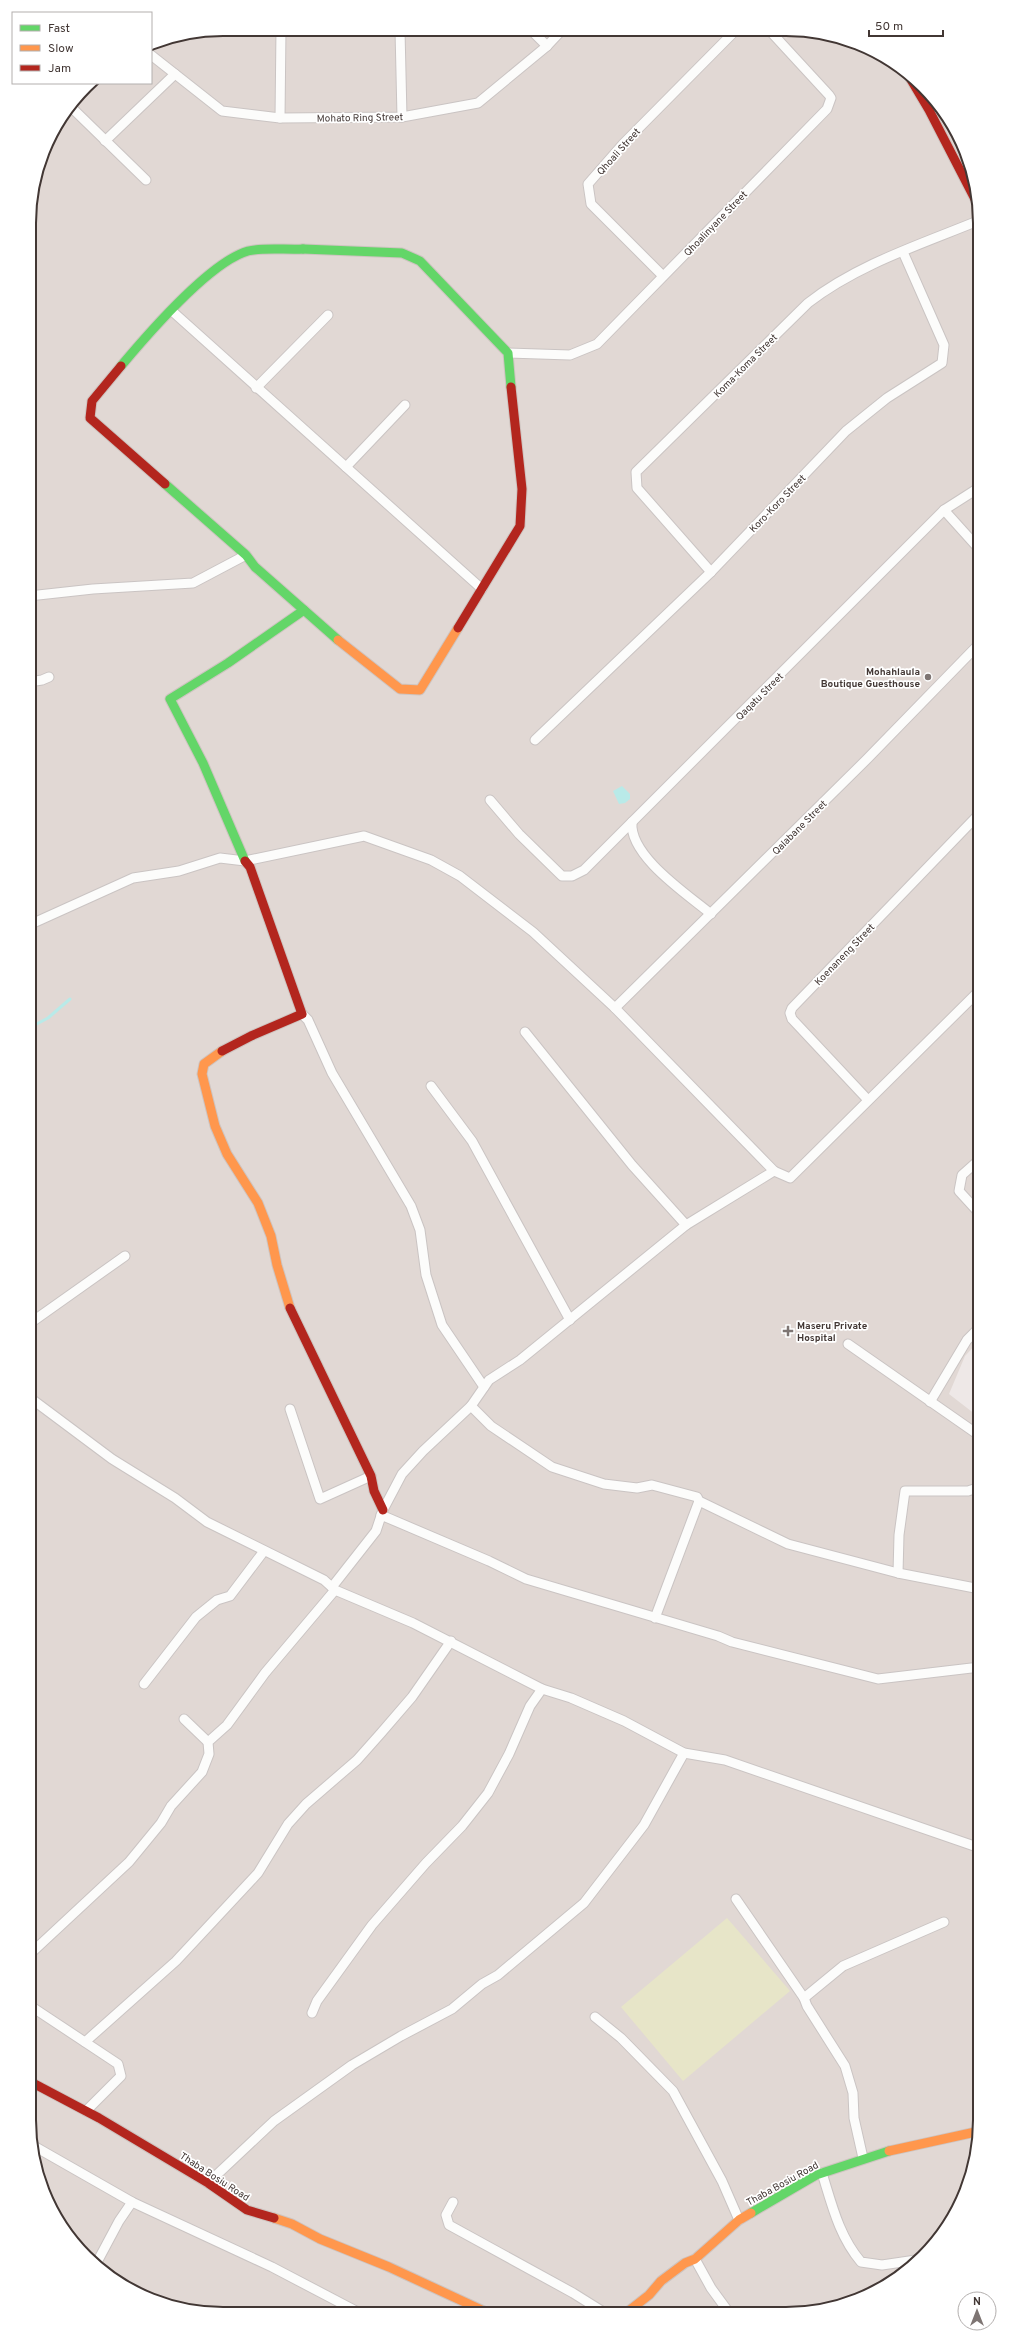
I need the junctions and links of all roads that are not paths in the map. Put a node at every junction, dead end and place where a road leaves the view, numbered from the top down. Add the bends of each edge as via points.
1 (281, 36) edge
2 (400, 36) edge
3 (537, 36) edge
4 (556, 36) edge
5 (730, 36) edge
6 (774, 36) edge
7 (547, 46) junction
8 (152, 56) edge
9 (175, 74) junction
10 (917, 90) edge
11 (74, 110) edge
12 (280, 118) junction
13 (402, 118) junction
14 (105, 141) junction
15 (146, 180) dead end
16 (969, 188) edge
17 (973, 223) edge
18 (904, 252) junction
19 (663, 276) junction
20 (172, 311) junction
21 (328, 315) dead end
22 (508, 353) junction
23 (256, 388) junction
24 (405, 405) dead end
25 (346, 467) junction
26 (973, 492) edge
27 (944, 510) junction
28 (973, 542) edge
29 (246, 555) junction
30 (711, 572) junction
31 (482, 589) junction
32 (36, 595) edge
33 (304, 610) junction
34 (973, 650) edge
35 (49, 677) dead end
36 (36, 681) edge
37 (534, 740) dead end
38 (490, 800) dead end
39 (973, 820) edge
40 (632, 822) junction
41 (245, 861) junction
42 (711, 914) junction
43 (36, 922) edge
44 (973, 997) edge
45 (615, 1008) junction
46 (302, 1014) junction
47 (525, 1032) dead end
48 (431, 1086) dead end
49 (868, 1100) junction
50 (973, 1165) edge
51 (774, 1171) junction
52 (973, 1206) edge
53 (686, 1225) junction
54 (125, 1256) dead end
55 (36, 1319) edge
56 (570, 1320) junction
57 (973, 1334) edge
58 (848, 1344) dead end
59 (484, 1387) junction
60 (36, 1402) edge
61 (930, 1402) junction
62 (471, 1406) junction
63 (290, 1409) dead end
64 (973, 1431) edge
65 (371, 1476) junction
66 (973, 1489) edge
67 (699, 1501) junction
68 (382, 1512) junction
69 (264, 1550) junction
70 (898, 1573) junction
71 (334, 1588) junction
72 (973, 1588) edge
73 (655, 1618) junction
74 (451, 1641) junction
75 (973, 1668) edge
76 (144, 1684) dead end
77 (542, 1688) junction
78 (184, 1719) dead end
79 (208, 1742) junction
80 (684, 1752) junction
81 (973, 1846) edge
82 (736, 1899) dead end
83 (944, 1922) dead end
84 (36, 1948) edge
85 (804, 1998) junction
86 (36, 2010) edge
87 (312, 2013) dead end
88 (595, 2016) dead end
89 (86, 2042) junction
90 (36, 2085) edge
91 (86, 2112) junction
92 (973, 2133) edge
93 (39, 2149) edge
94 (863, 2158) junction
95 (822, 2173) junction
96 (208, 2182) junction
97 (132, 2202) junction
98 (453, 2202) dead end
99 (739, 2220) junction
100 (99, 2259) edge
101 (695, 2259) junction
102 (908, 2261) edge
103 (348, 2307) edge
104 (475, 2307) edge
105 (595, 2307) edge
106 (634, 2307) edge
107 (725, 2307) edge

1 - 12 street
2 - 13 street
3 - 7 street
4 - 7 street, Mohato Ring Street
5 - 19 street, Qhoali Street via 623,144 588,184 591,204
6 - 19 street, Qhoalinyane Street via 830,95 827,109
7 - 13 street, Mohato Ring Street via 478,103
8 - 9 street, Mohato Ring Street
9 - 12 street, Mohato Ring Street via 222,111
9 - 14 street
10 - 16 street
11 - 14 street
12 - 13 street, Mohato Ring Street
14 - 15 street
17 - 18 street, Koma-Koma Street
18 - 30 street, Koro-Koro Street via 944,345 942,363 887,398 846,431
18 - 30 street, Koma-Koma Street via 832,285 808,303 636,472 637,488
19 - 22 street, Qhoalinyane Street via 597,344 570,355
20 - 22 street via 224,262 249,250 303,249 402,253 420,262
20 - 23 street
20 - 29 street via 132,353 92,402 90,418
21 - 23 street
22 - 31 street via 522,489 520,526
23 - 25 street
24 - 25 street
25 - 31 street
26 - 27 street, Qaqatu Street
27 - 28 street
27 - 40 street, Qaqatu Street
29 - 32 street via 193,583
29 - 33 street via 255,567
30 - 37 street, Koro-Koro Street
31 - 33 street via 420,690 400,689
33 - 41 street via 228,663 170,699 202,763
34 - 42 street, Qalabane Street
35 - 36 street
38 - 40 street, Qaqatu Street via 519,834 562,876 572,876 584,870
39 - 49 street, Koenaneng Street via 792,1008 792,1019
40 - 42 street via 632,834 644,854
41 - 43 street via 220,858 179,871 133,878
41 - 45 street via 364,836 431,860 460,876 533,932
41 - 46 street via 250,867
42 - 45 street, Qalabane Street
44 - 49 street
45 - 51 street
46 - 59 street via 308,1020 332,1073 412,1206 420,1230 426,1275 442,1325
46 - 65 street via 249,1035 204,1064 202,1074 215,1126 227,1154 258,1203 271,1236 293,1317 336,1399
47 - 53 street via 632,1165
48 - 56 street via 472,1141
49 - 51 street via 790,1178
50 - 52 street via 962,1175 959,1191
51 - 53 street
53 - 56 street
54 - 55 street
56 - 59 street via 520,1360 495,1375
57 - 61 street
58 - 61 street
59 - 62 street
60 - 69 street via 112,1459 175,1498 206,1522
61 - 64 street
62 - 67 street via 501,1434 552,1467 604,1484 637,1488 652,1485 697,1497
62 - 68 street via 402,1474
63 - 65 street via 320,1499
65 - 68 street
66 - 70 street via 905,1491 899,1535
67 - 70 street via 788,1544
67 - 73 street
68 - 71 street via 376,1531
68 - 73 street via 526,1579
69 - 71 street via 324,1580
69 - 76 street via 230,1596 217,1600 196,1617
70 - 72 street
71 - 74 street
71 - 79 street via 265,1673 227,1725
73 - 75 street via 732,1642 878,1679
74 - 77 street
74 - 89 street via 412,1697 357,1760 306,1804 288,1824 258,1873 176,1961
77 - 80 street via 624,1721
77 - 87 street via 530,1706 488,1793 462,1826 372,1925 317,2001
78 - 79 street
79 - 84 street via 209,1754 202,1772 171,1806 161,1823 129,1862
80 - 81 street via 725,1760
80 - 96 street via 644,1825 584,1903 498,1975 482,1984 452,2009 352,2065 274,2121
82 - 85 street
83 - 85 street via 843,1966
85 - 94 street via 811,2014 845,2066 853,2092 854,2118
86 - 89 street
88 - 99 street via 621,2038 673,2091 722,2181
89 - 91 street via 118,2064 121,2076
90 - 91 street, Thaba Bosiu Road
91 - 96 street, Thaba Bosiu Road
92 - 94 street, Thaba Bosiu Road
93 - 97 street
94 - 95 street, Thaba Bosiu Road
95 - 99 street, Thaba Bosiu Road
95 - 102 street via 836,2222 852,2252 861,2262 882,2265
96 - 104 street, Thaba Bosiu Road via 247,2210 292,2224 320,2239
97 - 100 street
97 - 103 street
98 - 105 street via 446,2215 449,2225
99 - 101 street, Thaba Bosiu Road
101 - 106 street, Thaba Bosiu Road via 685,2263 661,2281
101 - 107 street

